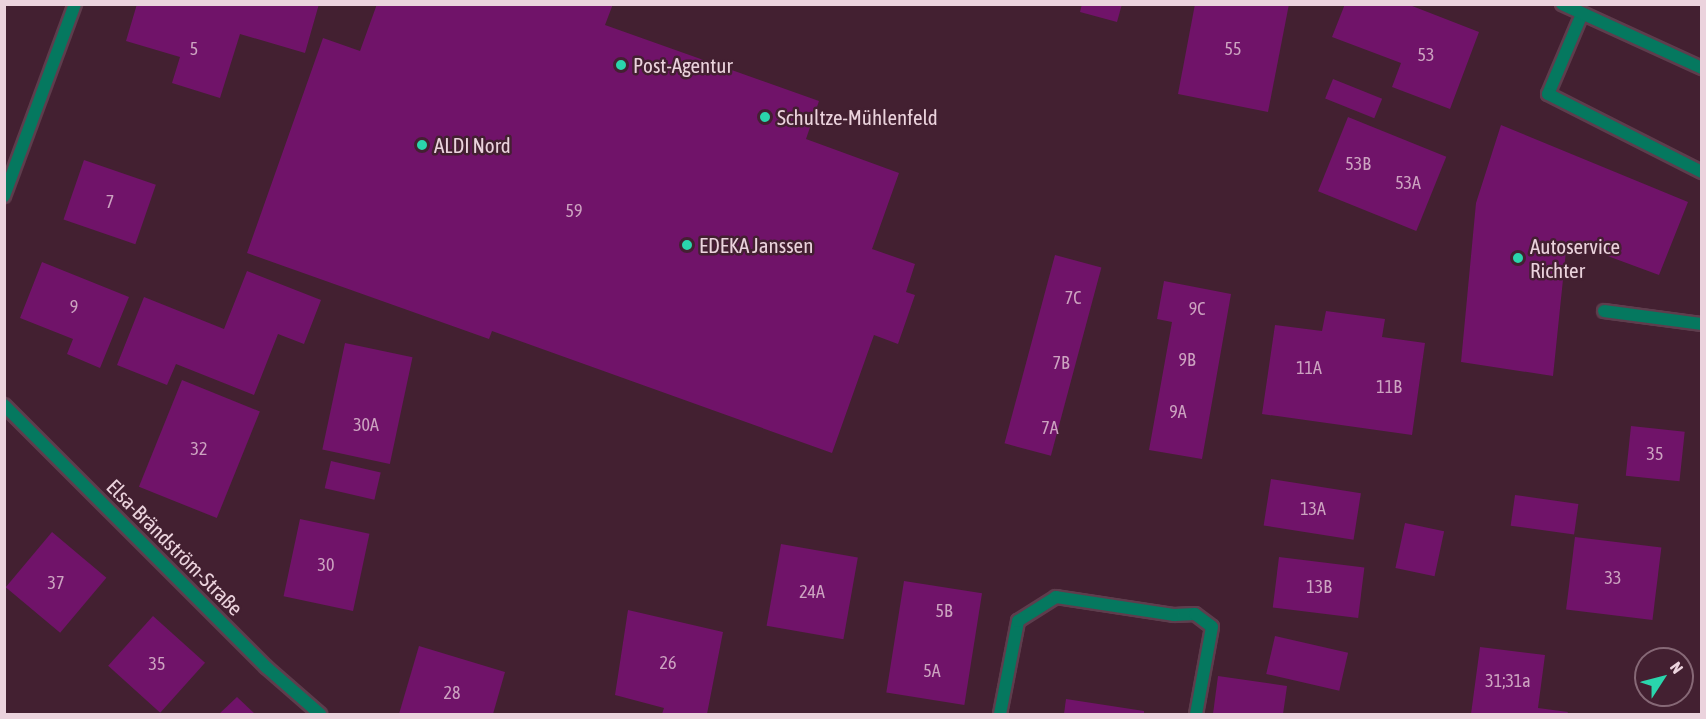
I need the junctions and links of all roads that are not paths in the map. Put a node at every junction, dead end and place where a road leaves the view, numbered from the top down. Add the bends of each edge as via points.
1 (75, 4) edge
2 (1562, 4) edge
3 (1582, 14) junction
4 (1701, 68) edge
5 (1701, 172) edge
6 (4, 196) edge
7 (1604, 311) dead end
8 (1701, 324) edge
9 (4, 405) edge
10 (320, 714) edge
11 (999, 714) edge
12 (1196, 714) edge

1 - 6 street
2 - 3 street
3 - 4 street
3 - 5 street via 1548,94
7 - 8 street
9 - 10 street, Elsa-Brändström-Straße via 266,667
11 - 12 street via 1018,621 1056,597 1174,615 1195,614 1212,627

